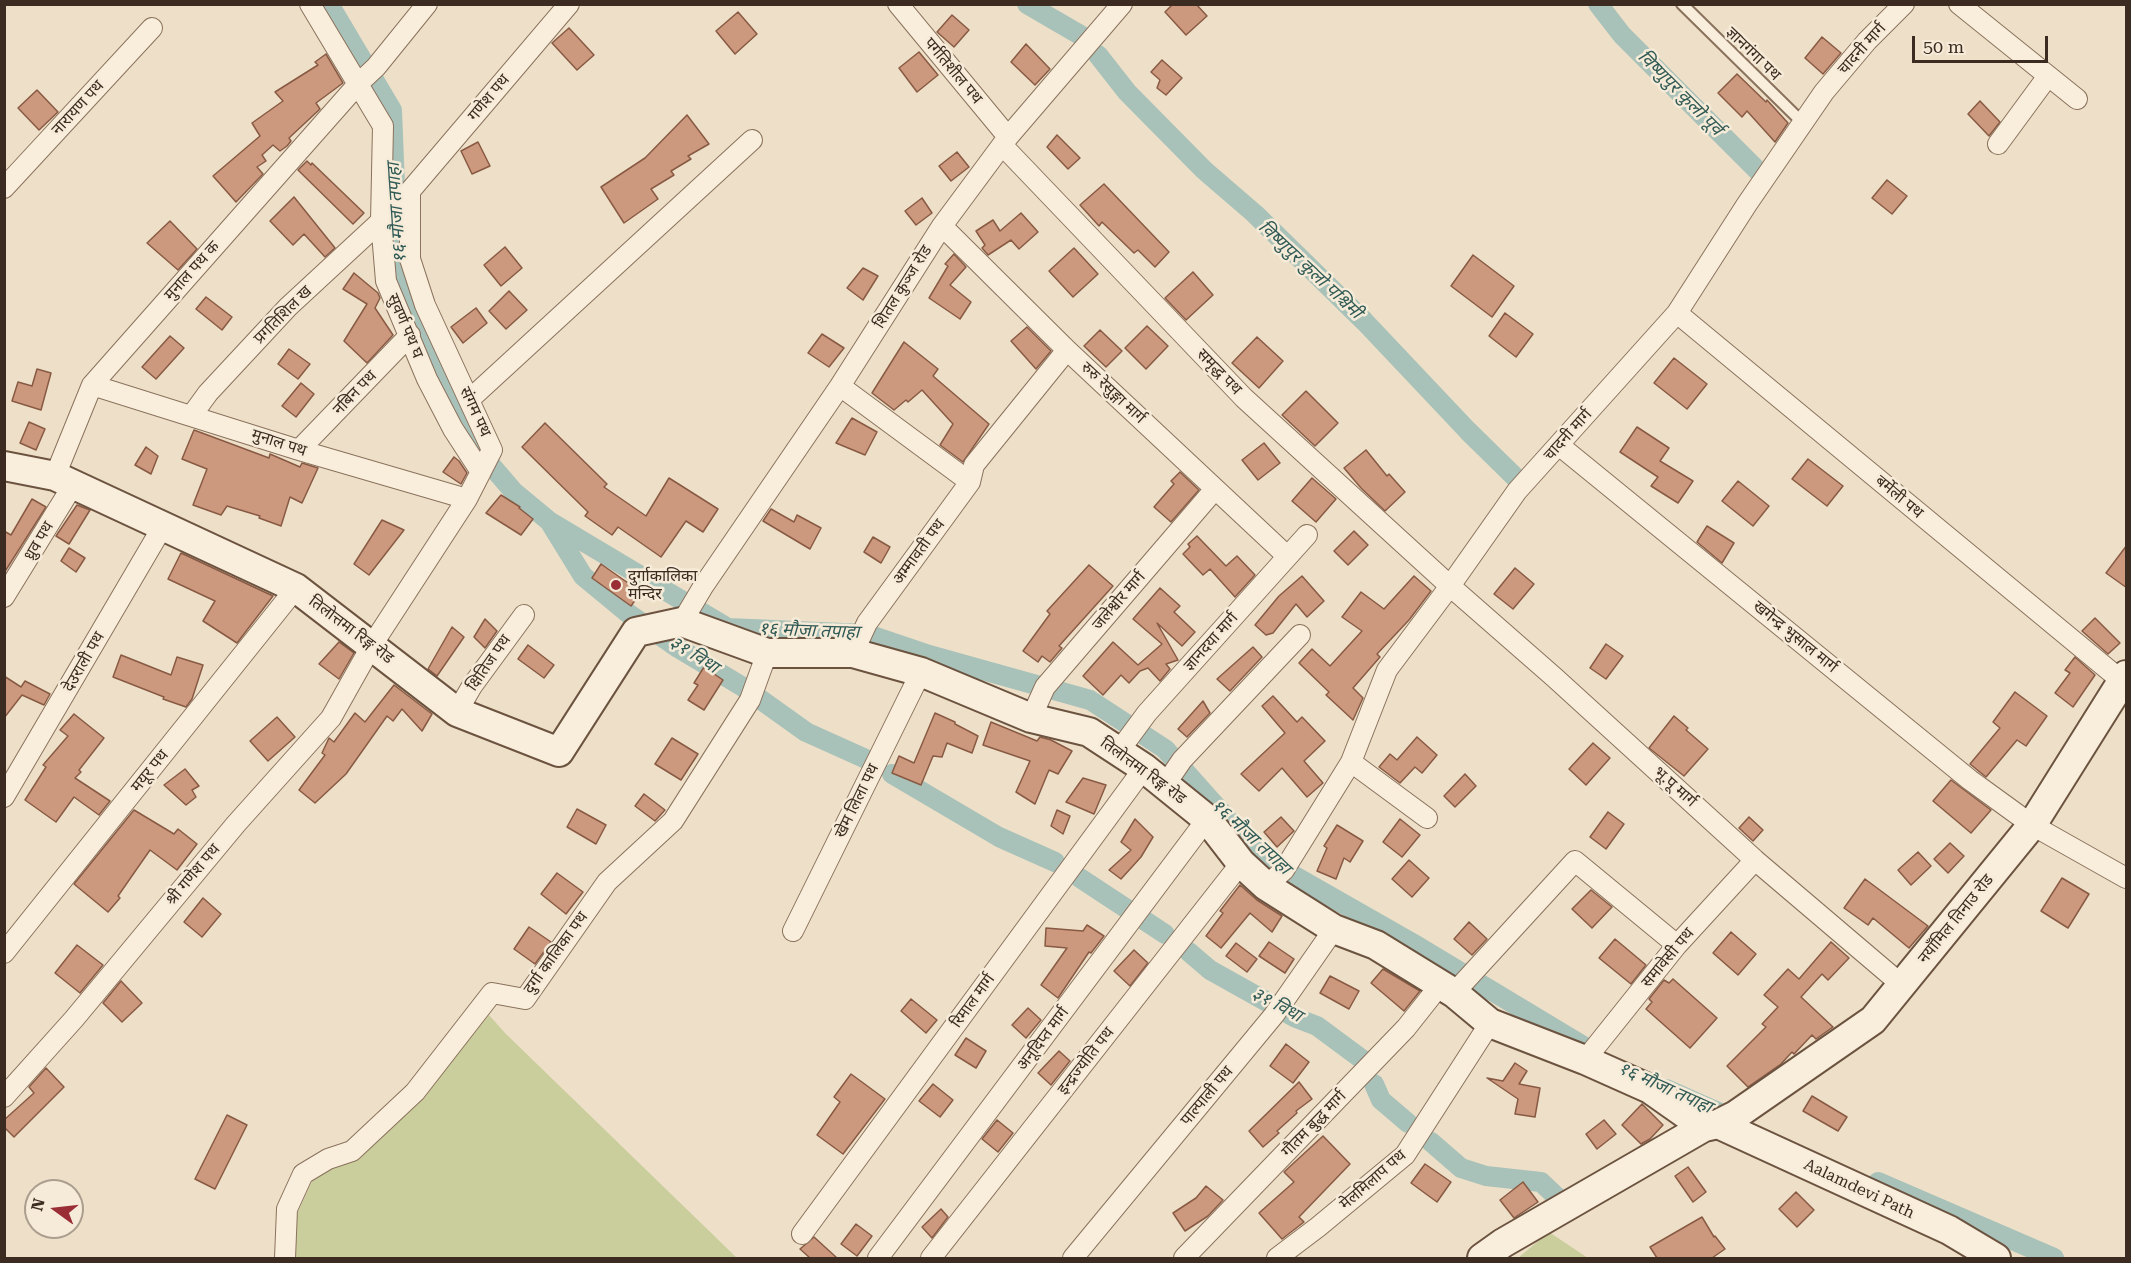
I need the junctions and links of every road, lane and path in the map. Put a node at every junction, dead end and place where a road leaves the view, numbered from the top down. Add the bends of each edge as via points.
1 (310, 4) edge
2 (428, 4) edge
3 (568, 4) edge
4 (898, 4) edge
5 (1122, 4) edge
6 (1682, 4) edge
7 (1959, 4) edge
8 (1892, 9) edge
9 (152, 28) dead end
10 (2048, 76) junction
11 (359, 83) junction
12 (2077, 99) dead end
13 (1804, 124) junction
14 (752, 140) dead end
15 (1005, 141) junction
16 (1998, 144) dead end
17 (4, 188) edge
18 (410, 191) junction
19 (381, 221) junction
20 (942, 226) junction
21 (1677, 313) junction
22 (410, 334) junction
23 (1067, 350) junction
24 (92, 385) junction
25 (840, 386) junction
26 (469, 400) junction
27 (192, 415) junction
28 (1560, 446) junction
29 (300, 450) junction
30 (4, 466) edge
31 (481, 472) junction
32 (64, 481) junction
33 (970, 482) junction
34 (1215, 489) junction
35 (466, 499) junction
36 (163, 526) junction
37 (1306, 535) dead end
38 (1287, 556) junction
39 (1450, 586) junction
40 (296, 588) junction
41 (4, 597) edge
42 (524, 615) dead end
43 (682, 622) junction
44 (1300, 635) dead end
45 (372, 645) junction
46 (853, 653) junction
47 (766, 654) junction
48 (921, 672) junction
49 (2124, 678) edge
50 (458, 712) junction
51 (1031, 717) junction
52 (1119, 752) junction
53 (1351, 762) junction
54 (1155, 776) junction
55 (4, 797) edge
56 (1427, 818) dead end
57 (1208, 819) junction
58 (2032, 825) junction
59 (1755, 860) junction
60 (1241, 863) junction
61 (2127, 878) edge
62 (1266, 886) junction
63 (1334, 928) junction
64 (793, 931) dead end
65 (1677, 945) junction
66 (4, 953) edge
67 (1902, 985) junction
68 (1447, 989) junction
69 (1490, 1023) junction
70 (1586, 1060) junction
71 (4, 1097) edge
72 (1720, 1122) junction
73 (802, 1234) dead end
74 (285, 1258) edge
75 (878, 1258) edge
76 (932, 1258) edge
77 (1073, 1258) edge
78 (1184, 1258) edge
79 (1277, 1258) edge
80 (1482, 1258) edge
81 (1996, 1258) edge

1 - 11 street, सुवर्ण पथ घ
2 - 11 street, मुनाल पथ क
3 - 18 street, गणेश पथ
4 - 15 street, पर्गतिशील पथ
5 - 15 street, शितल कुञ्ज रोड
6 - 13 lane, ज्ञानगंगा पथ
7 - 10 street
8 - 13 street, चादनी मार्ग via 1824,92
9 - 17 street, नारायण पथ
10 - 12 street
10 - 16 street
11 - 19 street, सुवर्ण पथ घ via 383,126
11 - 24 street, मुनाल पथ क
13 - 21 street, चादनी मार्ग
14 - 26 street
15 - 20 street, शितल कुञ्ज रोड
15 - 39 street, समृद्ध पथ via 1244,398
18 - 19 street, गणेश पथ
18 - 26 street, संगम पथ via 410,259 425,305
19 - 22 street, सुवर्ण पथ घ via 386,281
19 - 27 street, प्रगतिशिल ख via 288,307
20 - 23 street, रुरु रेसुङ्गा मार्ग
20 - 25 street, शितल कुञ्ज रोड
21 - 28 street, चादनी मार्ग
21 - 49 street, बर्मेली पथ
22 - 29 street, नबिन पथ
22 - 31 street, सुवर्ण पथ घ via 427,379
23 - 33 street, अम्मावती पथ via 974,465
23 - 34 street, रुरु रेसुङ्गा मार्ग
24 - 27 street, मुनाल पथ
24 - 32 street, मुनाल पथ क
25 - 33 street
25 - 43 street, शितल कुञ्ज रोड
26 - 31 street, संगम पथ via 492,450
27 - 29 street, मुनाल पथ
28 - 39 street, चादनी मार्ग via 1517,491
28 - 58 street, खगेन्द्र भुसाल मार्ग via 1970,780
29 - 35 street, मुनाल पथ
30 - 32 street, तिलोत्तमा रिङ्ग रोड
31 - 35 street, संगम पथ
32 - 36 street, तिलोत्तमा रिङ्ग रोड
32 - 41 street, ध्रुव पथ
33 - 46 street, अम्मावती पथ via 867,622
34 - 38 street, रुरु रेसुङ्गा मार्ग
34 - 51 street, जलेश्वोर मार्ग via 1046,687
35 - 45 street, संगम पथ
36 - 40 street, तिलोत्तमा रिङ्ग रोड
36 - 55 street, देउराली पथ
37 - 38 street, ज्ञानदया मार्ग
38 - 52 street, ज्ञानदया मार्ग via 1147,713
39 - 53 street, चादनी मार्ग via 1387,670
39 - 59 street, भू.पू मार्ग
40 - 45 street, तिलोत्तमा रिङ्ग रोड
40 - 66 street, मयूर पथ
42 - 50 street, क्षितिज पथ via 472,686
43 - 47 street, तिलोत्तमा रिङ्ग रोड
43 - 50 street, तिलोत्तमा रिङ्ग रोड via 636,632 559,752
44 - 54 street, रिमाल मार्ग via 1182,760
45 - 50 street, तिलोत्तमा रिङ्ग रोड
45 - 71 street, श्री गणेश पथ via 331,718
46 - 47 street, तिलोत्तमा रिङ्ग रोड
46 - 48 street, तिलोत्तमा रिङ्ग रोड
47 - 74 street, दुर्गा कालिका पथ via 750,700 673,821 607,882 525,999 492,993 415,1092 352,1151 303,1174 286,1209
48 - 51 street, तिलोत्तमा रिङ्ग रोड
48 - 64 street, खेम लिला पथ
49 - 58 street, नयाँमिल तिनाउ रोड
51 - 52 street, तिलोत्तमा रिङ्ग रोड via 1089,732
52 - 54 street, तिलोत्तमा रिङ्ग रोड
53 - 56 street
53 - 62 street, चादनी मार्ग via 1284,870
54 - 57 street, तिलोत्तमा रिङ्ग रोड
54 - 73 street, रिमाल मार्ग
57 - 60 street, तिलोत्तमा रिङ्ग रोड
57 - 75 street, अनूदिप्त मार्ग
58 - 61 street, खगेन्द्र भुसाल मार्ग
58 - 67 street, नयाँमिल तिनाउ रोड
59 - 65 street, समावेसी पथ
59 - 67 street, भू.पू मार्ग
60 - 62 street, तिलोत्तमा रिङ्ग रोड
60 - 76 street, इन्द्रज्योति पथ
62 - 63 street, तिलोत्तमा रिङ्ग रोड
63 - 68 street, तिलोत्तमा रिङ्ग रोड via 1376,945
63 - 77 street, पाल्पाली पथ via 1279,1007
65 - 68 street, गौतम बुद्ध मार्ग via 1575,861 1475,971
65 - 70 street, समावेसी पथ
67 - 72 street, नयाँमिल तिनाउ रोड via 1873,1020
68 - 69 street, तिलोत्तमा रिङ्ग रोड
68 - 78 street, गौतम बुद्ध मार्ग
69 - 70 street, तिलोत्तमा रिङ्ग रोड
69 - 79 street, मेलमिलाप पथ via 1405,1155
70 - 72 street, तिलोत्तमा रिङ्ग रोड
72 - 80 street, नयाँमिल तिनाउ रोड
72 - 81 street, Aalamdevi Path via 1950,1230

